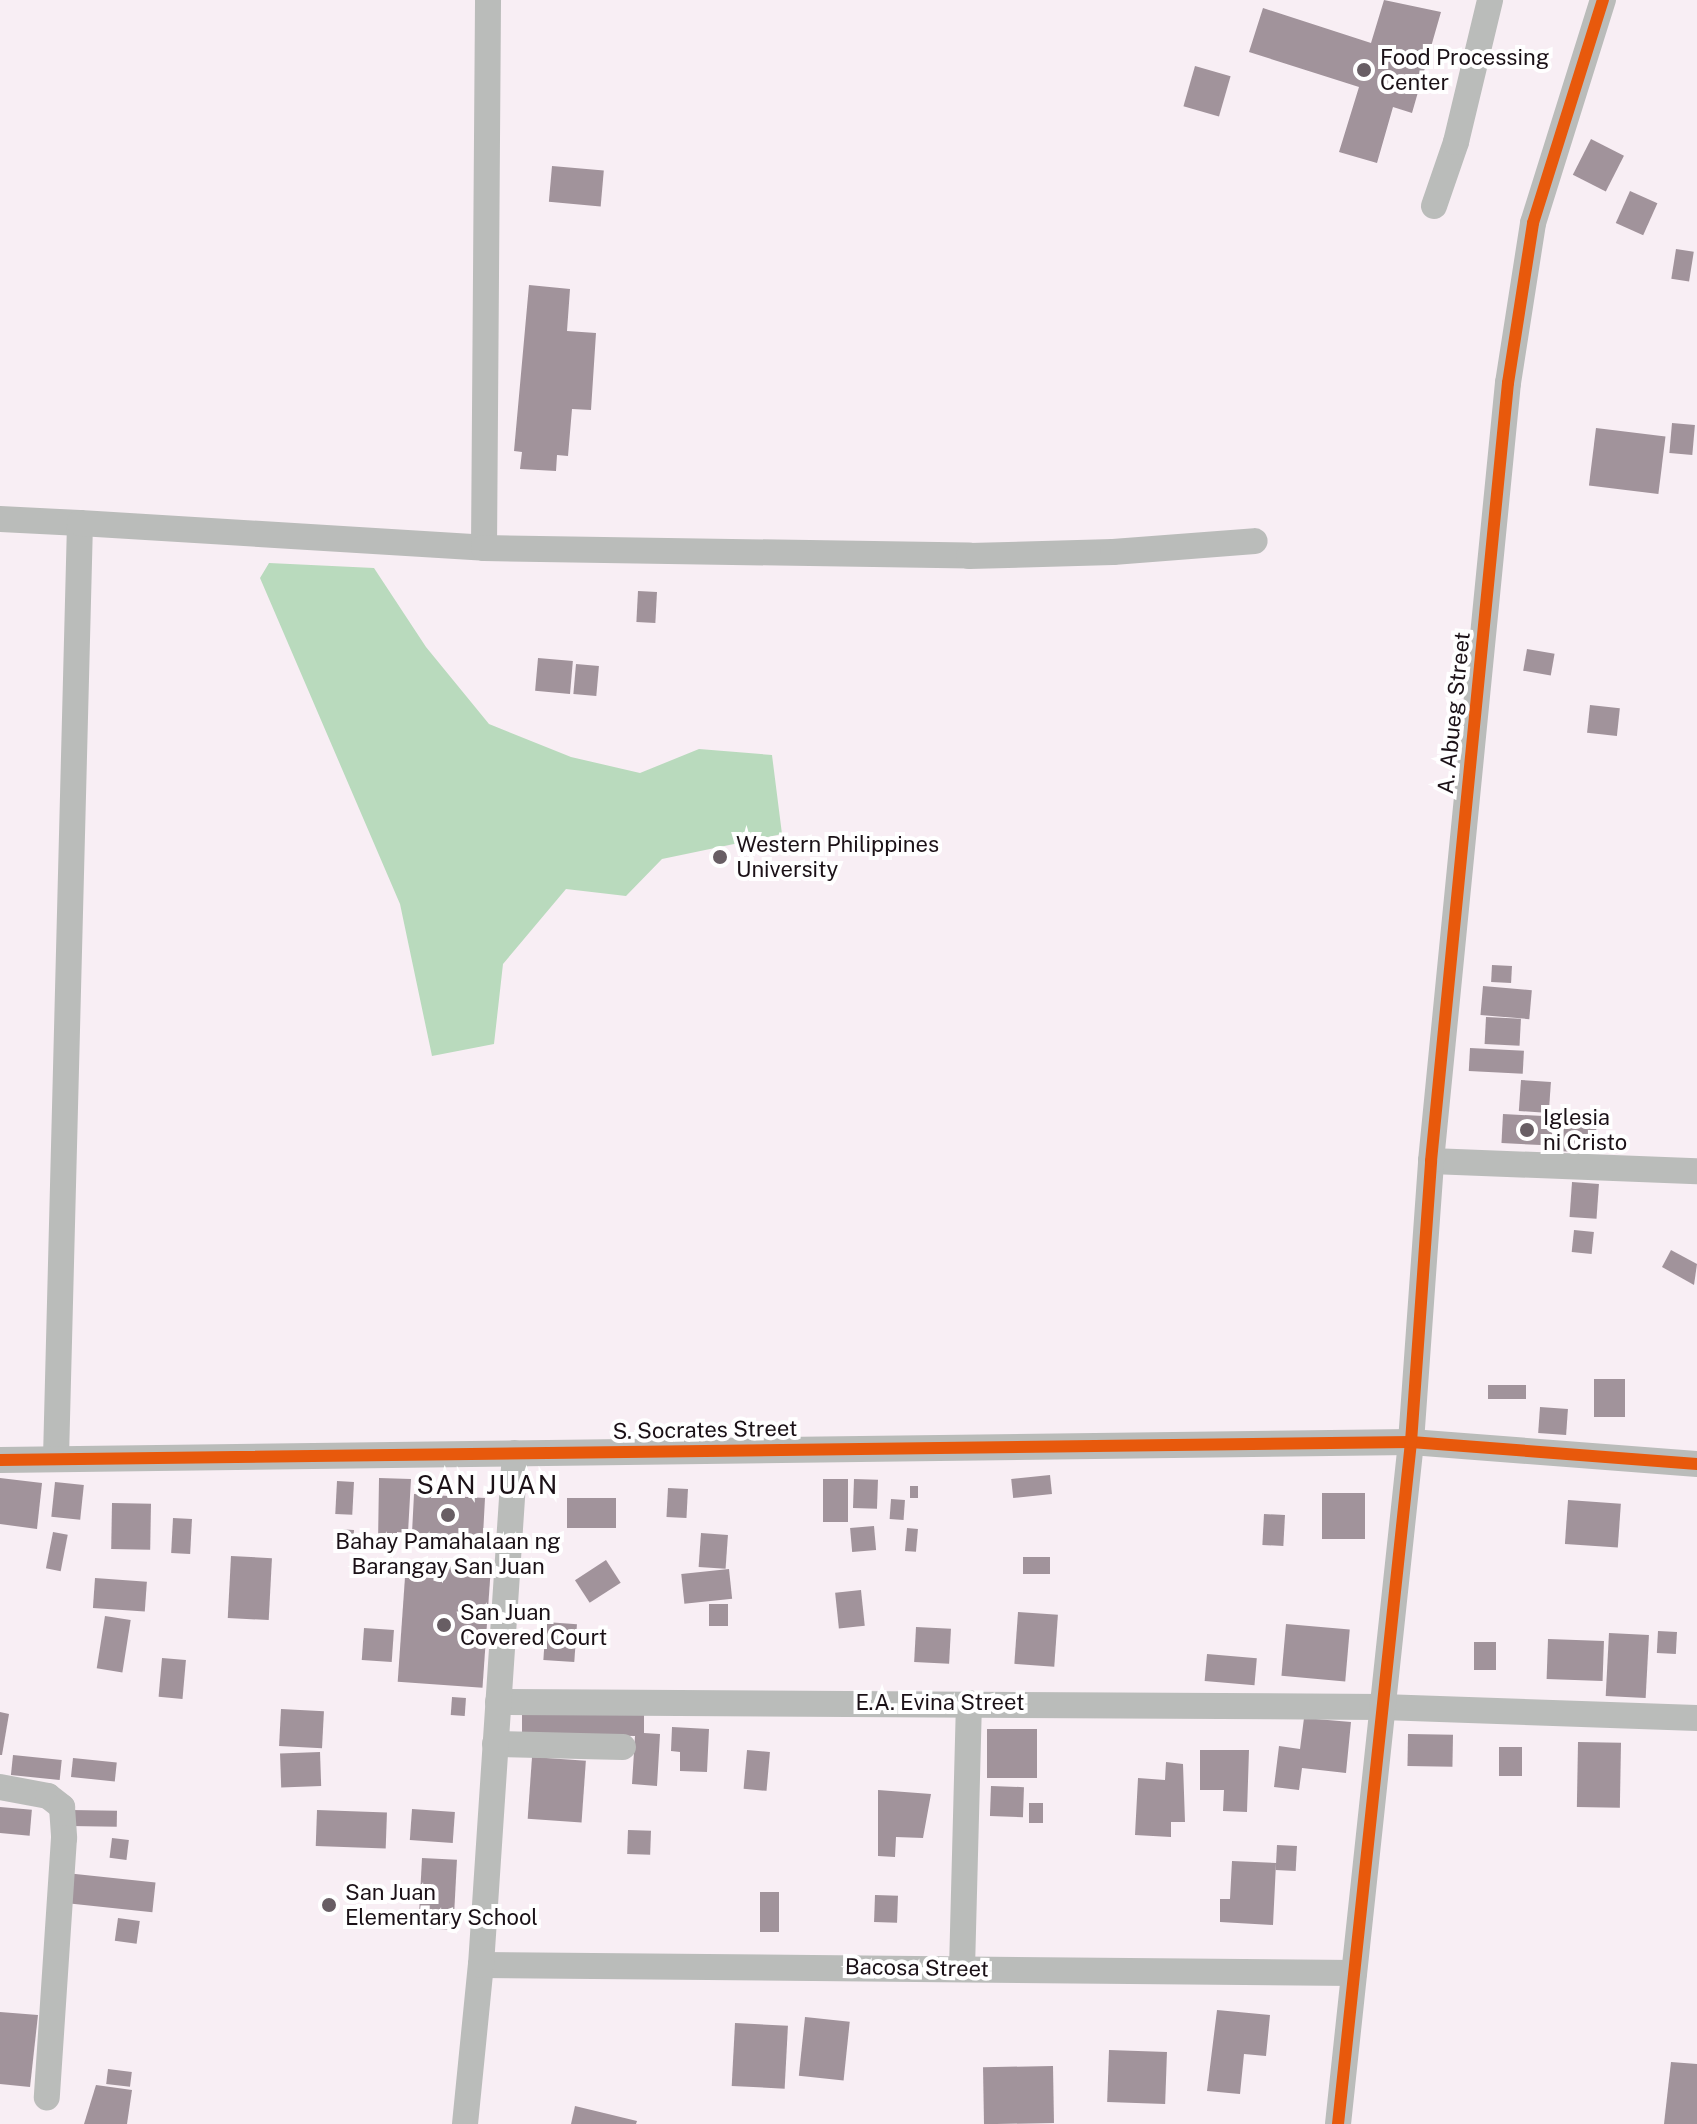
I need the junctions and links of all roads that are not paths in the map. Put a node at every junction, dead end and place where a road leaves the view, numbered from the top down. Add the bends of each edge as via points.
1 (488, 0) edge
2 (1490, 0) edge
3 (1603, 0) edge
4 (1434, 206) dead end
5 (0, 519) edge
6 (80, 523) junction
7 (1255, 541) dead end
8 (484, 548) junction
9 (1431, 1161) junction
10 (1697, 1171) edge
11 (1411, 1442) junction
12 (515, 1453) junction
13 (56, 1459) junction
14 (0, 1460) edge
15 (1697, 1464) edge
16 (498, 1702) junction
17 (969, 1703) junction
18 (1382, 1707) junction
19 (1697, 1718) edge
20 (495, 1744) junction
21 (623, 1747) dead end
22 (0, 1787) edge
23 (481, 1965) junction
24 (962, 1969) junction
25 (1354, 1973) junction
26 (47, 2097) dead end
27 (465, 2124) edge
28 (1338, 2124) edge

1 - 8 street
2 - 4 street via 1456,142
3 - 9 street, A. Abueg Street via 1550,160 1522,285 1476,680
5 - 6 street
6 - 8 street
6 - 13 street
7 - 8 street via 969,556
9 - 10 street
9 - 11 street, A. Abueg Street
11 - 12 street, S. Socrates Street
11 - 15 street, S. Socrates Street
11 - 18 street, A. Abueg Street
12 - 13 street, S. Socrates Street
12 - 16 street
13 - 14 street, S. Socrates Street
16 - 17 street, E.A. Evina Street
16 - 20 street
17 - 18 street, E.A. Evina Street
17 - 24 street
18 - 19 street, E.A. Evina Street
18 - 25 street, A. Abueg Street
20 - 21 street
20 - 23 street
22 - 26 street via 48,1796 62,1807
23 - 24 street, Bacosa Street
23 - 27 street
24 - 25 street, Bacosa Street
25 - 28 street, A. Abueg Street

